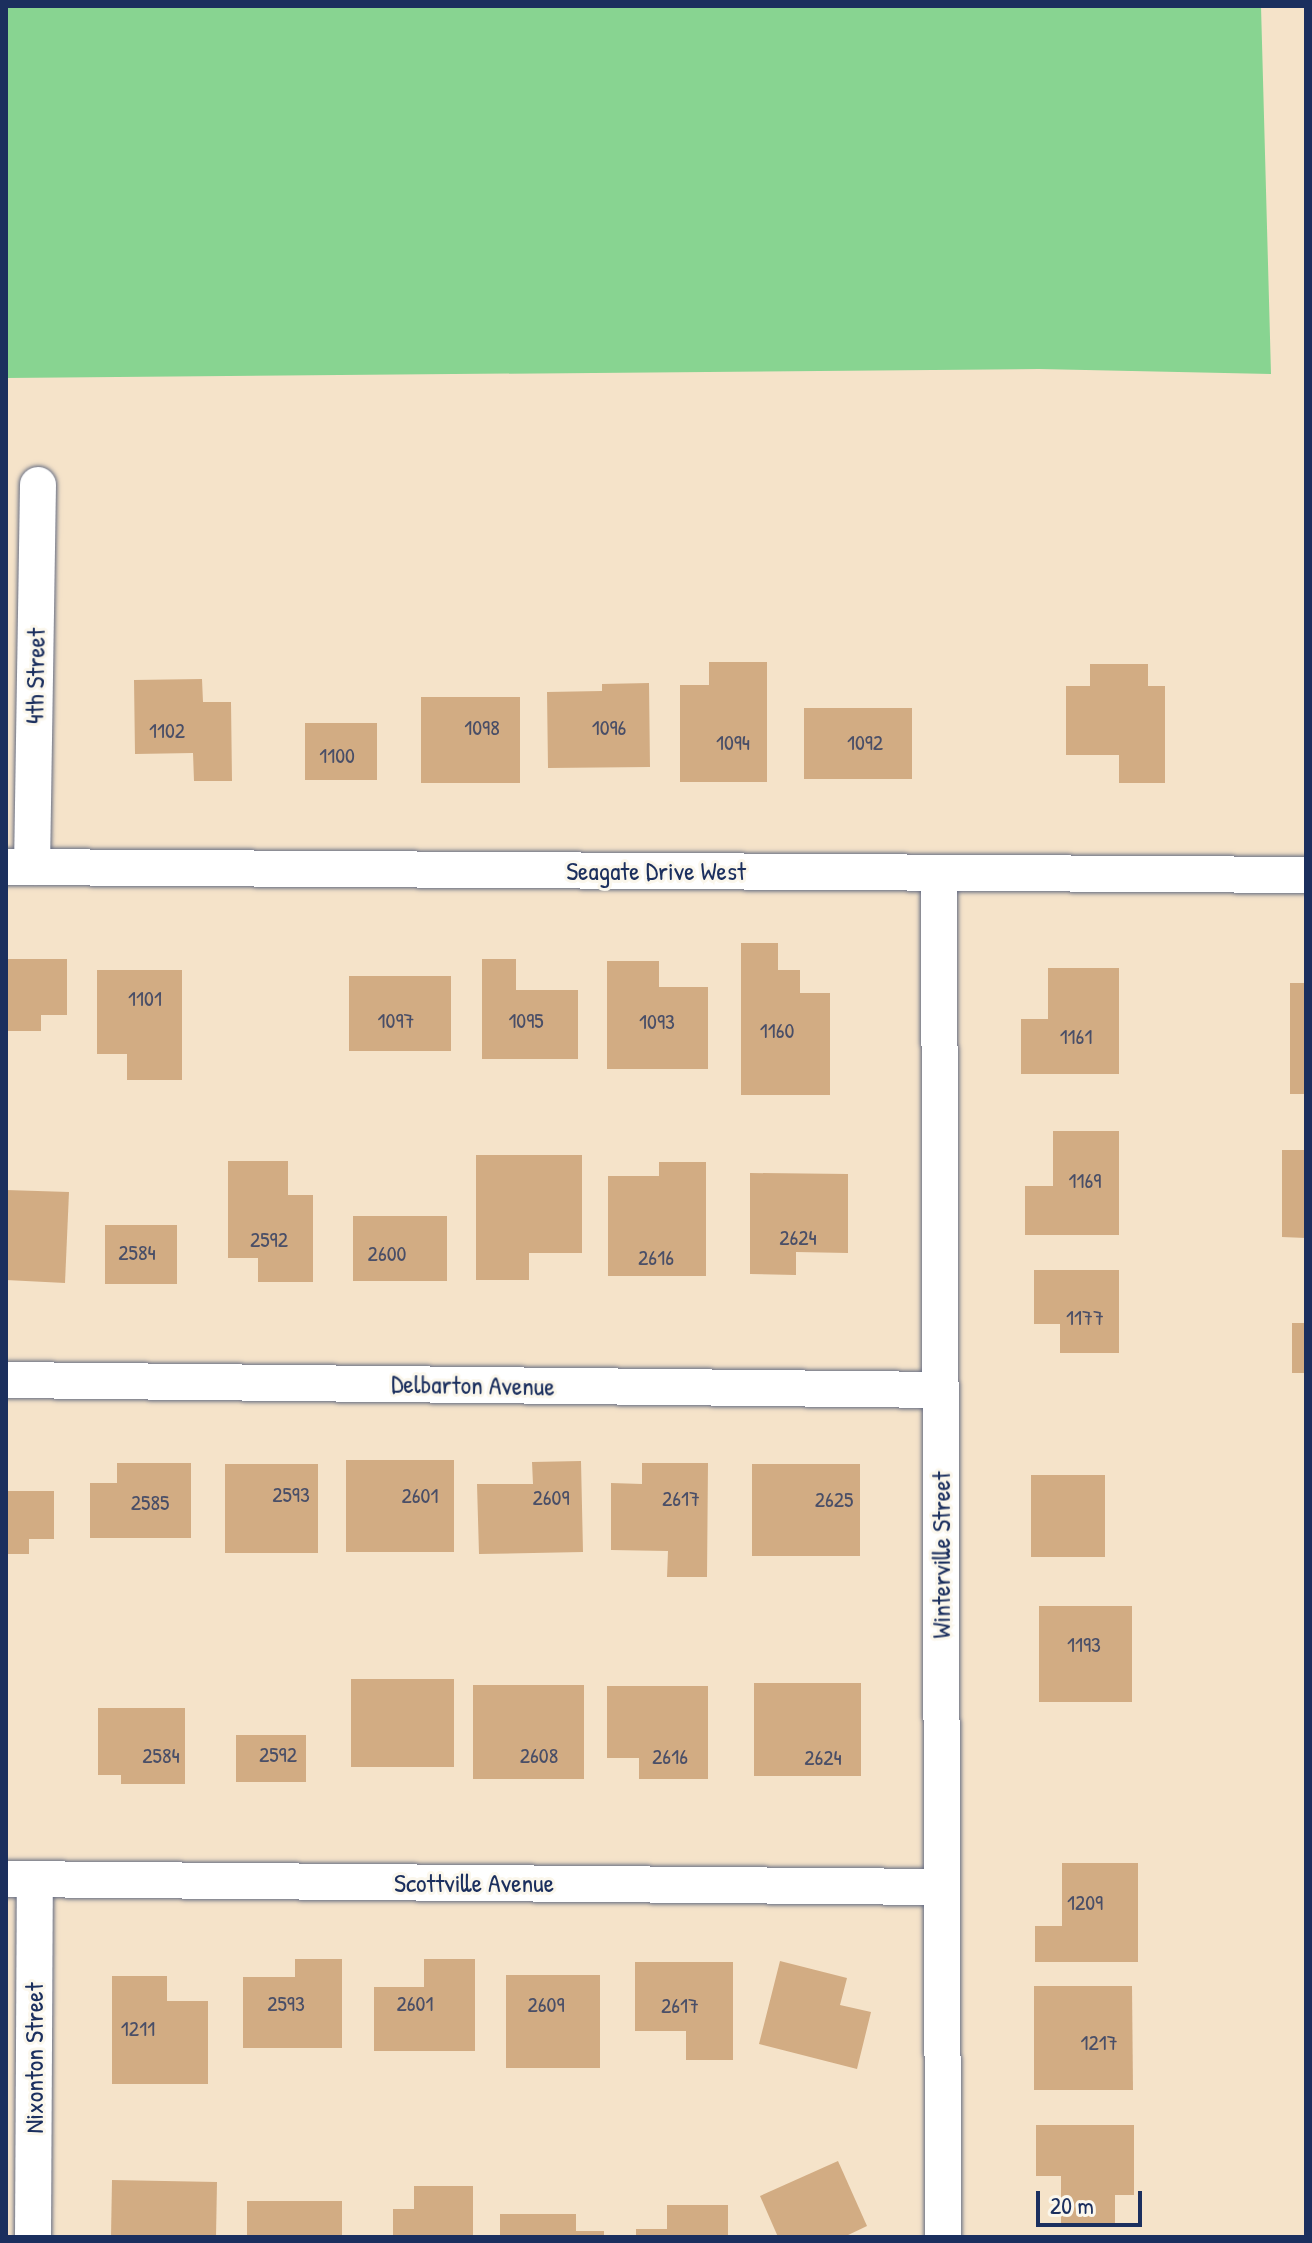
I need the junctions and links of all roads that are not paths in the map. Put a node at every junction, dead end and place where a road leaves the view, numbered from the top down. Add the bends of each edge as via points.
1 (38, 485) dead end
2 (19, 867) edge
3 (939, 873) junction
4 (1306, 875) edge
5 (6, 1380) edge
6 (941, 1390) junction
7 (20, 1879) edge
8 (942, 1887) junction
9 (33, 2237) edge
10 (943, 2237) edge

1 - 2 street, 4th Street
2 - 3 street, Seagate Drive West
3 - 4 street, Seagate Drive West
3 - 6 street, Winterville Street
5 - 6 street, Delbarton Avenue
6 - 8 street, Winterville Street
7 - 8 street, Scottville Avenue
7 - 9 street, Nixonton Street
8 - 10 street, Winterville Street

